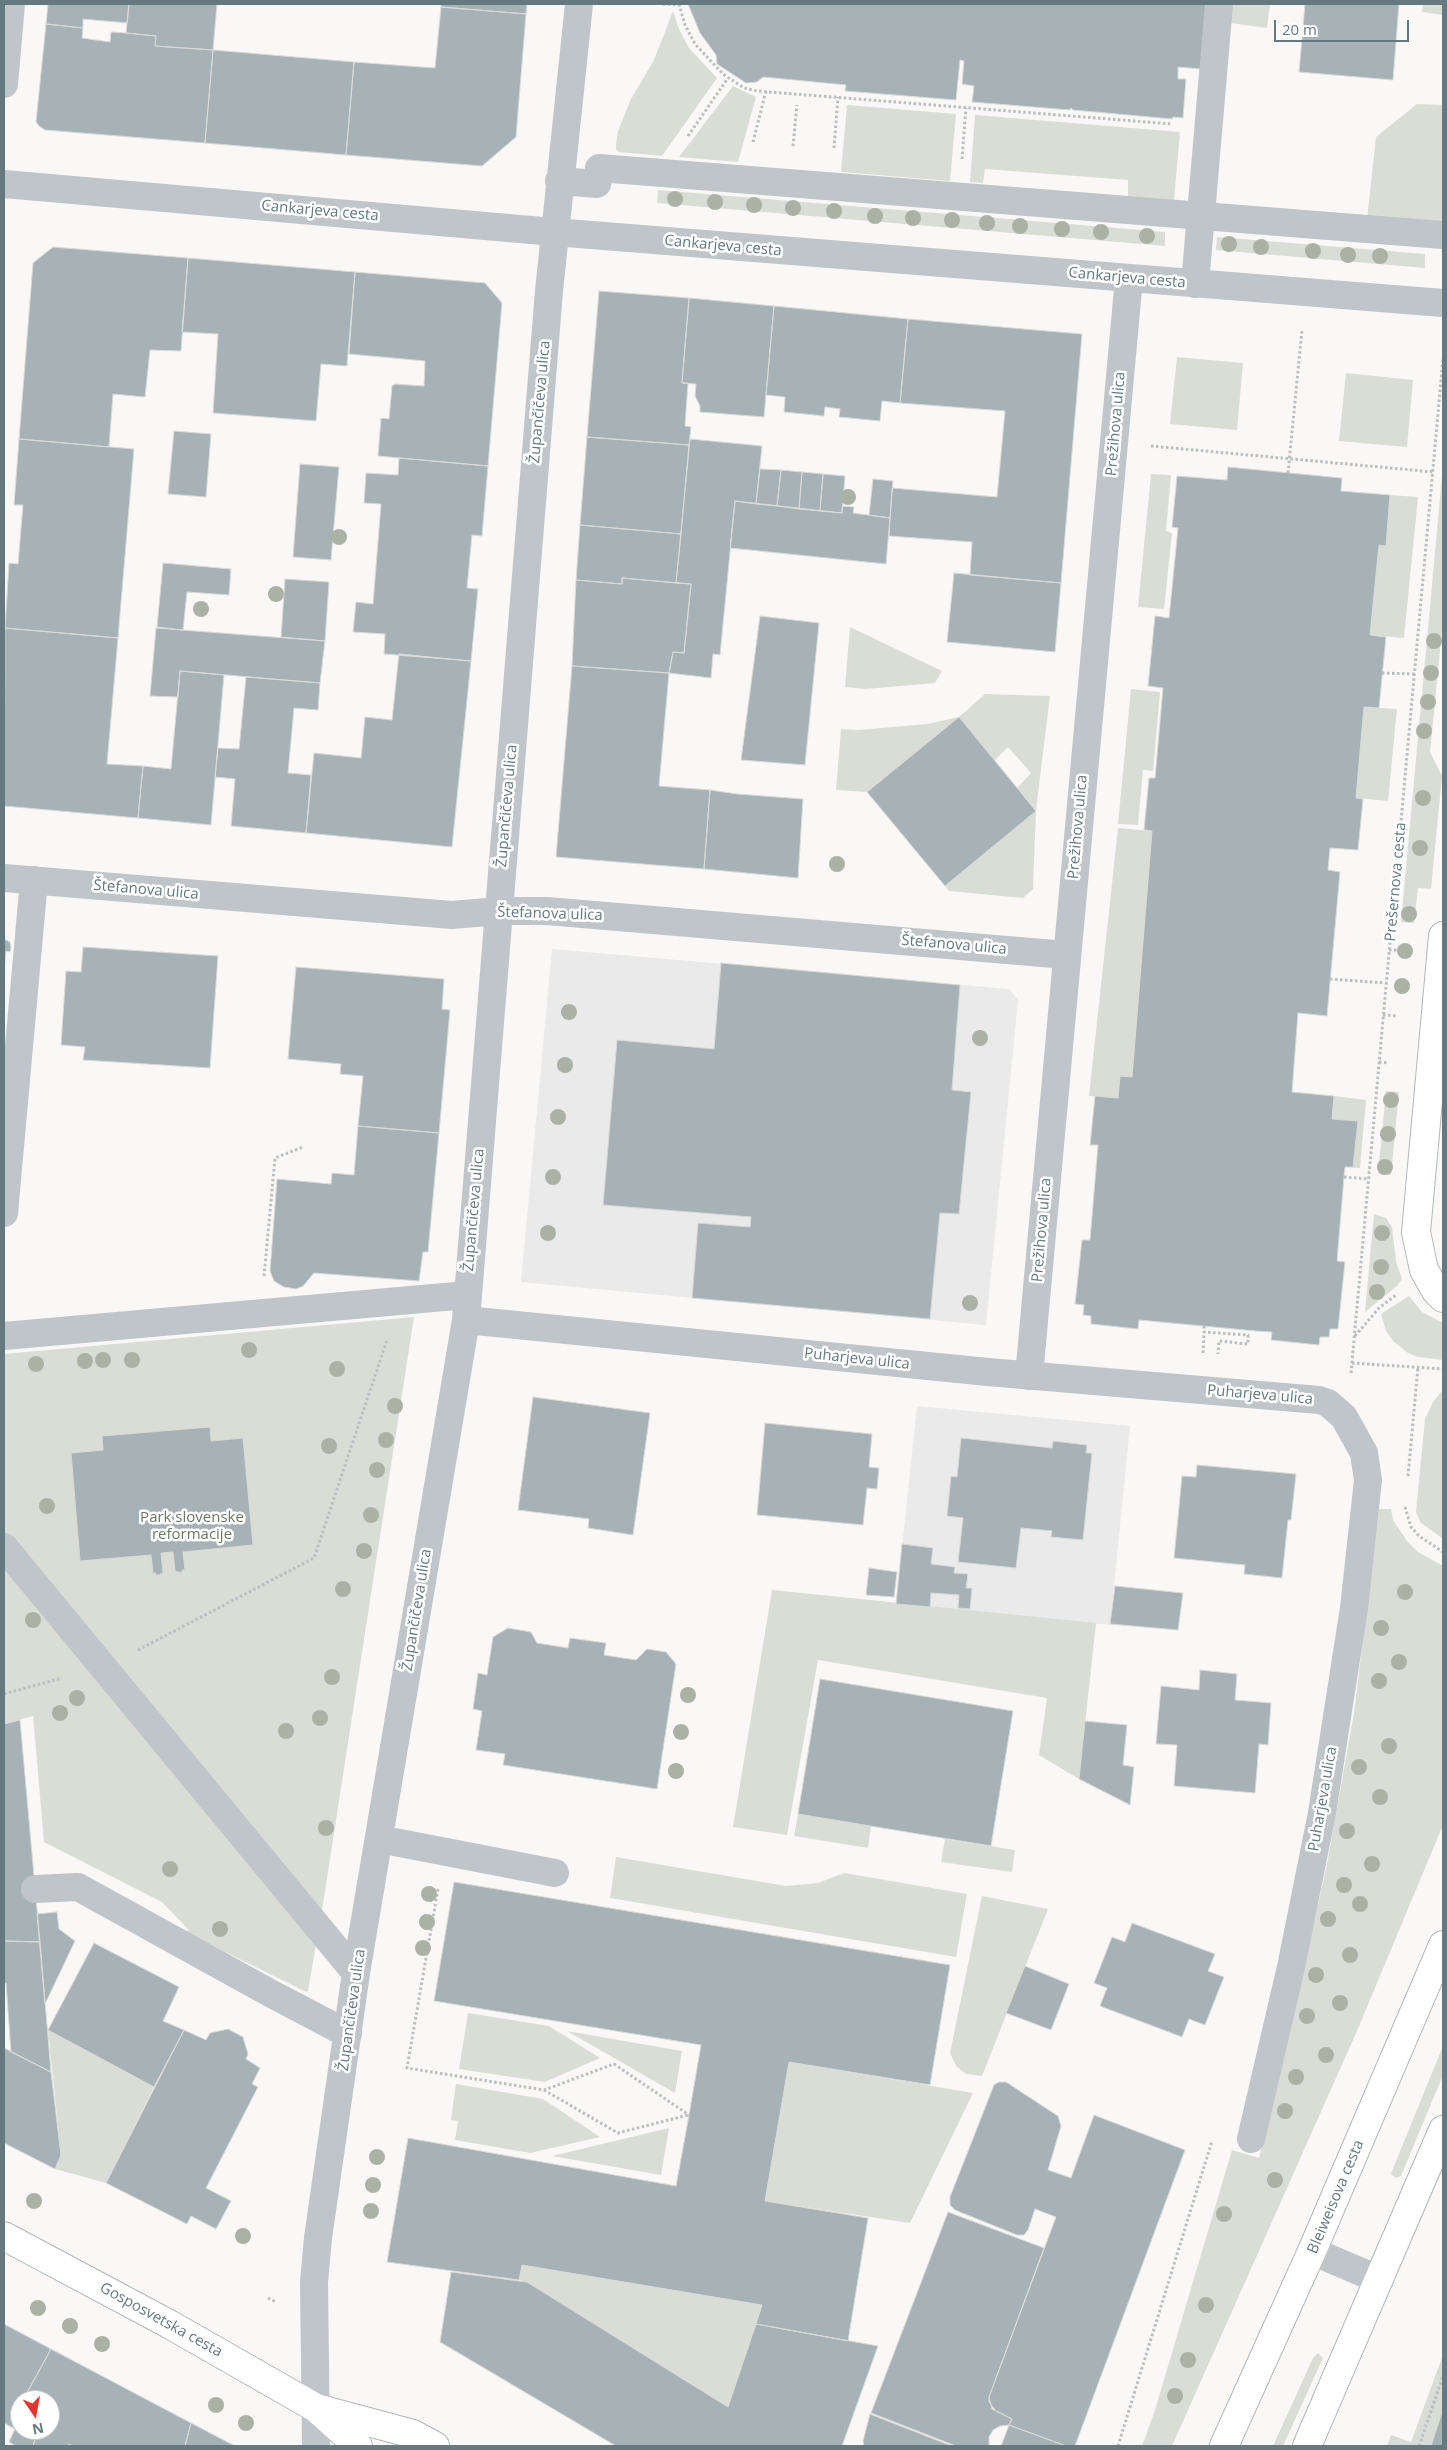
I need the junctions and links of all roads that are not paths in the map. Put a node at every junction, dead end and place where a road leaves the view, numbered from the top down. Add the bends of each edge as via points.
1 (11, 4) edge
2 (579, 4) edge
3 (1219, 4) edge
4 (4, 84) edge
5 (560, 181) junction
6 (4, 184) edge
7 (1201, 216) junction
8 (554, 232) junction
9 (1442, 235) edge
10 (1129, 278) junction
11 (1195, 284) junction
12 (1443, 303) edge
13 (4, 878) edge
14 (34, 880) junction
15 (499, 911) junction
16 (1443, 936) edge
17 (1066, 955) junction
18 (4, 1213) edge
19 (1443, 1298) edge
20 (466, 1308) junction
21 (4, 1336) edge
22 (1029, 1376) junction
23 (4, 1547) edge
24 (379, 1839) junction
25 (556, 1873) dead end
26 (35, 1889) dead end
27 (1443, 1945) edge
28 (356, 1973) junction
29 (348, 2034) junction
30 (1443, 2130) edge
31 (1251, 2140) dead end
32 (4, 2236) edge
33 (1312, 2251) junction
34 (1380, 2280) junction
35 (316, 2408) junction
36 (316, 2446) edge
37 (358, 2446) edge
38 (435, 2446) edge
39 (1224, 2446) edge
40 (1307, 2446) edge

1 - 4 street
2 - 5 street, Župančičeva ulica
3 - 7 street
5 - 7 street via 597,184 599,168
5 - 8 street, Župančičeva ulica
6 - 8 street, Cankarjeva cesta
7 - 9 street
7 - 11 street
8 - 10 street, Cankarjeva cesta
8 - 15 street, Župančičeva ulica
10 - 11 street, Cankarjeva cesta
10 - 17 street, Prežihova ulica
11 - 12 street, Cankarjeva cesta
13 - 14 street, Štefanova ulica
14 - 15 street, Štefanova ulica via 452,916
14 - 18 street
15 - 17 street, Štefanova ulica via 547,911
15 - 20 street, Župančičeva ulica
16 - 19 main road via 1416,1232 1424,1270
17 - 22 street, Prežihova ulica
20 - 21 street via 395,1302
20 - 22 street, Puharjeva ulica
20 - 24 street, Župančičeva ulica
22 - 31 street, Puharjeva ulica via 1319,1400 1328,1403 1344,1417 1364,1453 1368,1480 1354,1608 1322,1813
23 - 28 street
24 - 25 street
24 - 28 street, Župančičeva ulica
26 - 29 street via 78,1887
27 - 33 main road, Bleiweisova cesta
28 - 29 street, Župančičeva ulica
29 - 35 street, Župančičeva ulica via 316,2264
30 - 34 main road
32 - 35 main road, Gosposvetska cesta via 169,2324
33 - 34 street
33 - 39 main road, Bleiweisova cesta
34 - 40 main road
35 - 36 street, Župančičeva ulica
35 - 37 main road, Gosposvetska cesta
35 - 38 main road, Gosposvetska cesta via 413,2434

